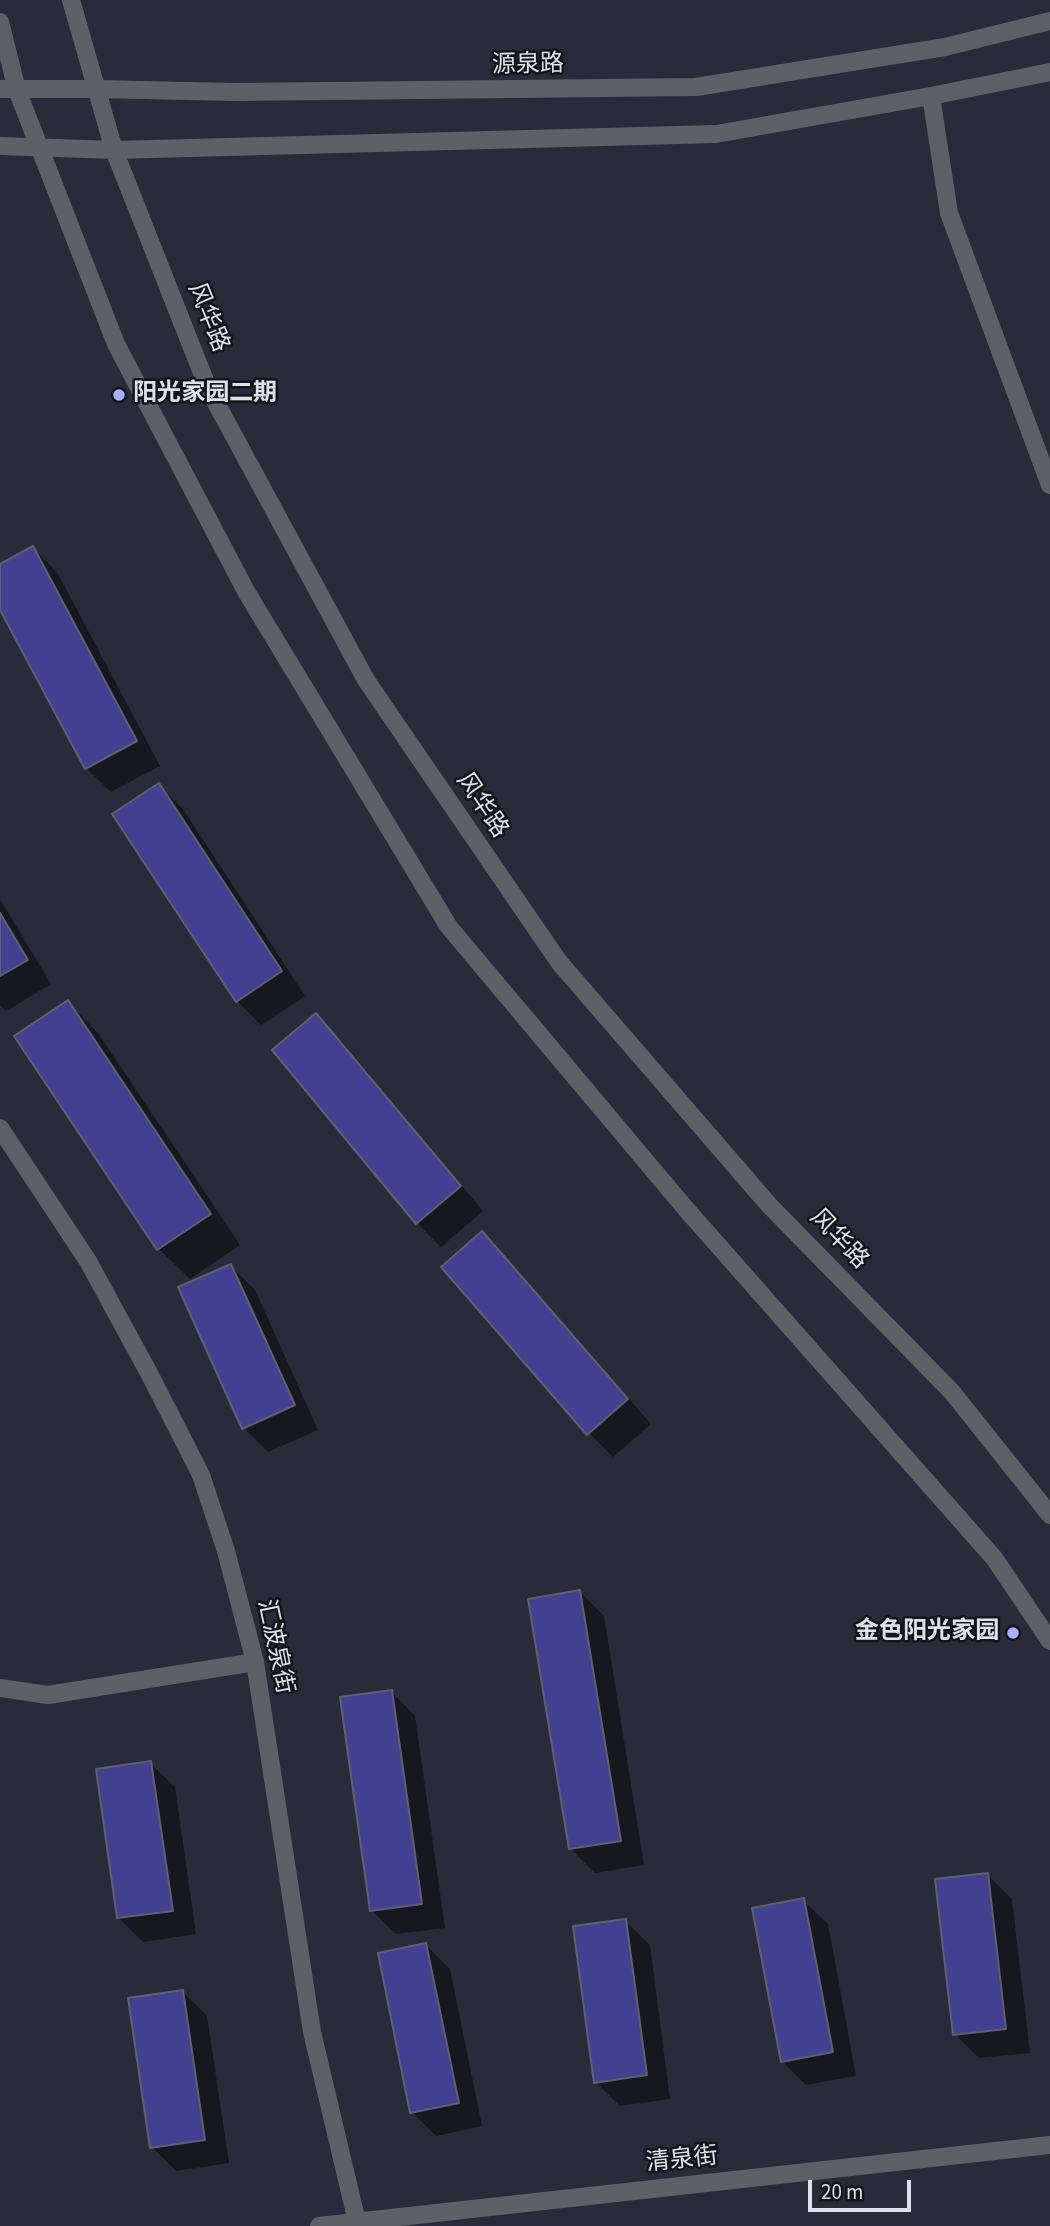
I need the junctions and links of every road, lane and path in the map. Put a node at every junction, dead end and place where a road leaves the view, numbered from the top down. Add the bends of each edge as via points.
1 (71, 0) edge
2 (1050, 21) edge
3 (0, 22) edge
4 (1050, 72) edge
5 (8, 89) edge
6 (96, 89) junction
7 (931, 96) junction
8 (0, 146) edge
9 (39, 148) junction
10 (114, 150) junction
11 (1050, 485) edge
12 (0, 1128) edge
13 (1050, 1515) edge
14 (1050, 1641) edge
15 (255, 1662) junction
16 (0, 1689) edge
17 (1050, 2145) edge
18 (357, 2223) edge
19 (319, 2226) edge

1 - 6 street, 风华路
2 - 6 street, 源泉路 via 945,47 696,87 249,92
3 - 5 street
4 - 7 street
5 - 6 street, 源泉路
5 - 9 street
6 - 10 street, 风华路
7 - 10 street via 716,134
7 - 11 street via 948,213
8 - 9 street
9 - 10 street
9 - 14 street via 116,344 247,593 449,927 686,1209 994,1558
10 - 13 street, 风华路 via 208,388 366,680 551,951 769,1205 952,1392
12 - 15 street, 汇波泉街 via 88,1261 201,1475
15 - 16 street via 48,1695
15 - 18 street, 汇波泉街 via 312,2032
17 - 18 street, 清泉街
18 - 19 street, 清泉街

